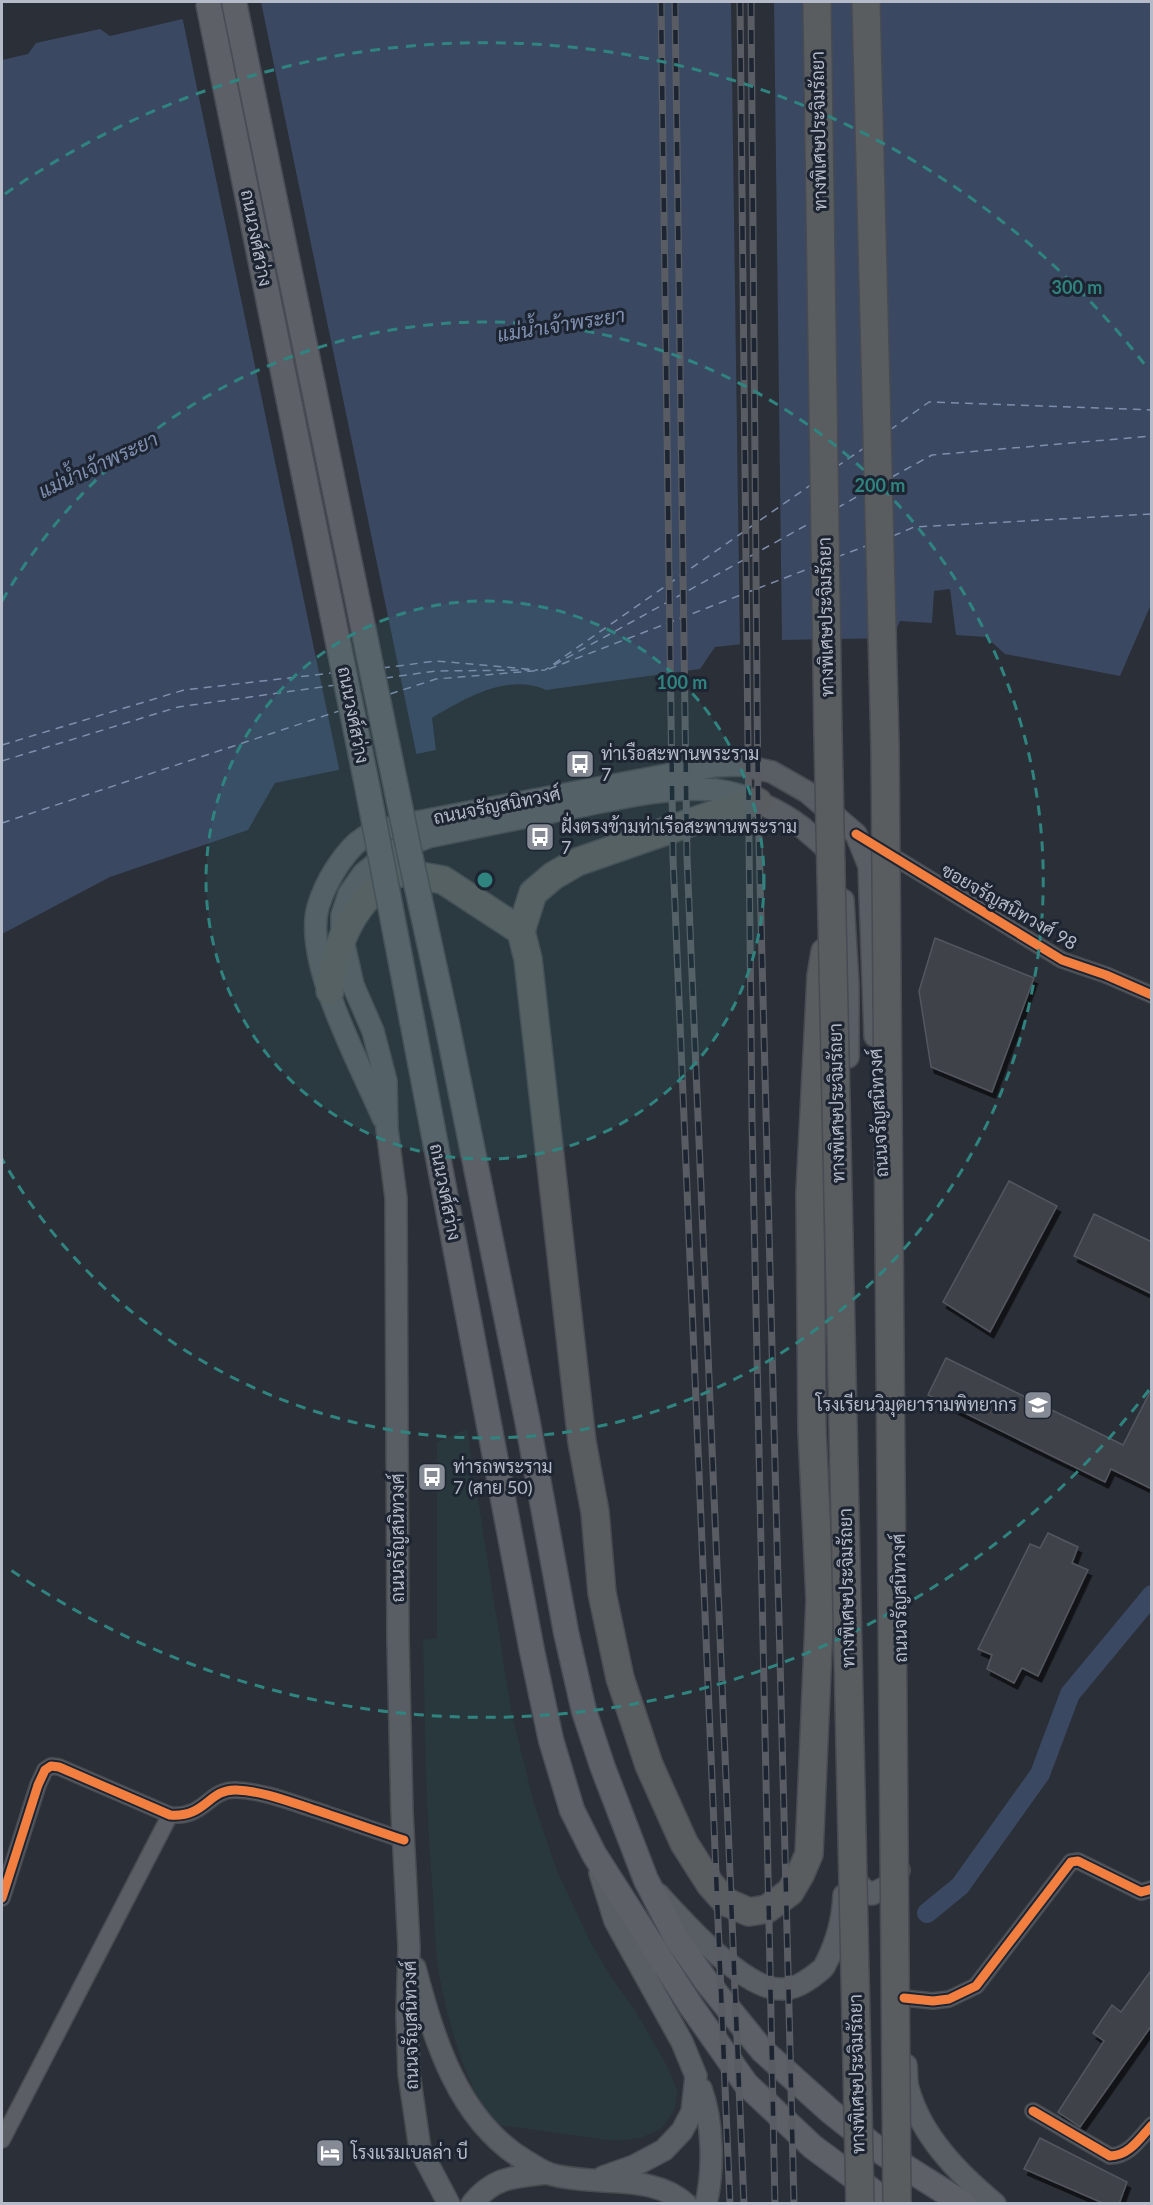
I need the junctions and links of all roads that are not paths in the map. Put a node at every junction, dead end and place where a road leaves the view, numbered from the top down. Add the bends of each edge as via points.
1 (208, 2) edge
2 (234, 2) edge
3 (817, 2) edge
4 (866, 2) edge
5 (758, 802) junction
6 (855, 834) junction
7 (832, 914) junction
8 (521, 931) junction
9 (342, 936) junction
10 (330, 991) junction
11 (1152, 995) edge
12 (387, 1129) junction
13 (527, 1419) joint
14 (170, 1815) junction
15 (404, 1840) junction
16 (846, 1842) junction
17 (594, 1854) junction
18 (901, 1868) junction
19 (646, 1880) junction
20 (1152, 1889) edge
21 (2, 1898) edge
22 (410, 1947) junction
23 (904, 1998) junction
24 (696, 2076) junction
25 (1033, 2111) dead end
26 (1152, 2125) edge
27 (2, 2140) edge
28 (548, 2173) junction
29 (594, 2180) junction
30 (644, 2194) edge
31 (449, 2204) edge
32 (472, 2204) edge
33 (686, 2204) edge
34 (706, 2204) edge
35 (860, 2204) edge
36 (890, 2204) edge
37 (897, 2204) edge
38 (964, 2204) edge
39 (995, 2204) edge

1 - 17 main road, ถนนวงศ์สว่าง, bridge via 366,778 532,1651 551,1740 572,1810
2 - 13 main road, ถนนวงศ์สว่าง, bridge
3 - 7 highway, ทางพิเศษประจิมรัถยา, bridge
4 - 37 highway, bridge via 885,747
5 - 8 highway via 577,862 533,893
5 - 9 main road, ถนนจรัญสนิทวงศ์ via 718,790 679,789 428,837 388,853 363,874 349,894 342,915
5 - 16 main road, ถนนจรัญสนิทวงศ์ via 788,817 828,850 839,874 845,917 846,1330 838,1465
6 - 10 main road, ถนนจรัญสนิทวงศ์ via 807,792 772,772 741,765 715,766 386,829 362,838 342,859 318,908 316,937
6 - 11 street, ซอยจรัญสนิทวงศ์ 98 via 1062,960
6 - 18 main road, ถนนจรัญสนิทวงศ์ via 868,866 882,1163 885,1342 898,1461
7 - 8 highway, bridge via 821,976 810,1193 812,1431 820,1600 809,1854 790,1892 767,1908 749,1912 726,1902 684,1843 649,1765 621,1678 602,1593 528,959
7 - 35 highway, ทางพิเศษประจิมรัถยา, bridge
8 - 9 highway via 443,880 398,872 367,897
9 - 10 highway
9 - 12 main road, ถนนจรัญสนิทวงศ์ via 353,986 373,1031 386,1081
10 - 12 main road, ถนนจรัญสนิทวงศ์
12 - 15 main road, ถนนจรัญสนิทวงศ์ via 396,1198 398,1618
13 - 19 main road, ถนนจรัญสนิทวงศ์ via 584,1711
14 - 15 street via 195,1812 217,1795 237,1790 277,1797
14 - 21 street via 51,1766 38,1785
14 - 27 street
15 - 22 main road, ถนนจรัญสนิทวงศ์
16 - 18 main road via 856,1880 863,1890 872,1894 888,1886
16 - 19 main road, ถนนจรัญสนิทวงศ์ via 843,1913 824,1967 802,1984 782,1990 747,1977 730,1964
17 - 24 main road via 615,1921 682,2042
17 - 36 main road via 703,2025 746,2084 813,2147
18 - 23 main road, ถนนจรัญสนิทวงศ์
19 - 38 main road, ถนนจรัญสนิทวงศ์ via 682,1946 762,2050 883,2153
20 - 23 street via 1141,1892 1078,1861 1071,1862 976,1986 949,1999
22 - 28 main road, ถนนจรัญสนิทวงศ์ via 438,2042 468,2104 497,2139
22 - 31 main road, ถนนจรัญสนิทวงศ์ via 409,2074 420,2149
23 - 39 main road, ถนนจรัญสนิทวงศ์ via 908,2088 918,2114 954,2167
24 - 29 main road via 692,2112 682,2132 664,2150
24 - 34 main road via 710,2132
25 - 26 street via 1110,2156 1119,2156 1131,2148
28 - 29 main road, ถนนจรัญสนิทวงศ์
28 - 32 main road via 504,2179 492,2184
29 - 30 main road, ถนนจรัญสนิทวงศ์
30 - 33 main road, ถนนจรัญสนิทวงศ์ via 678,2197

